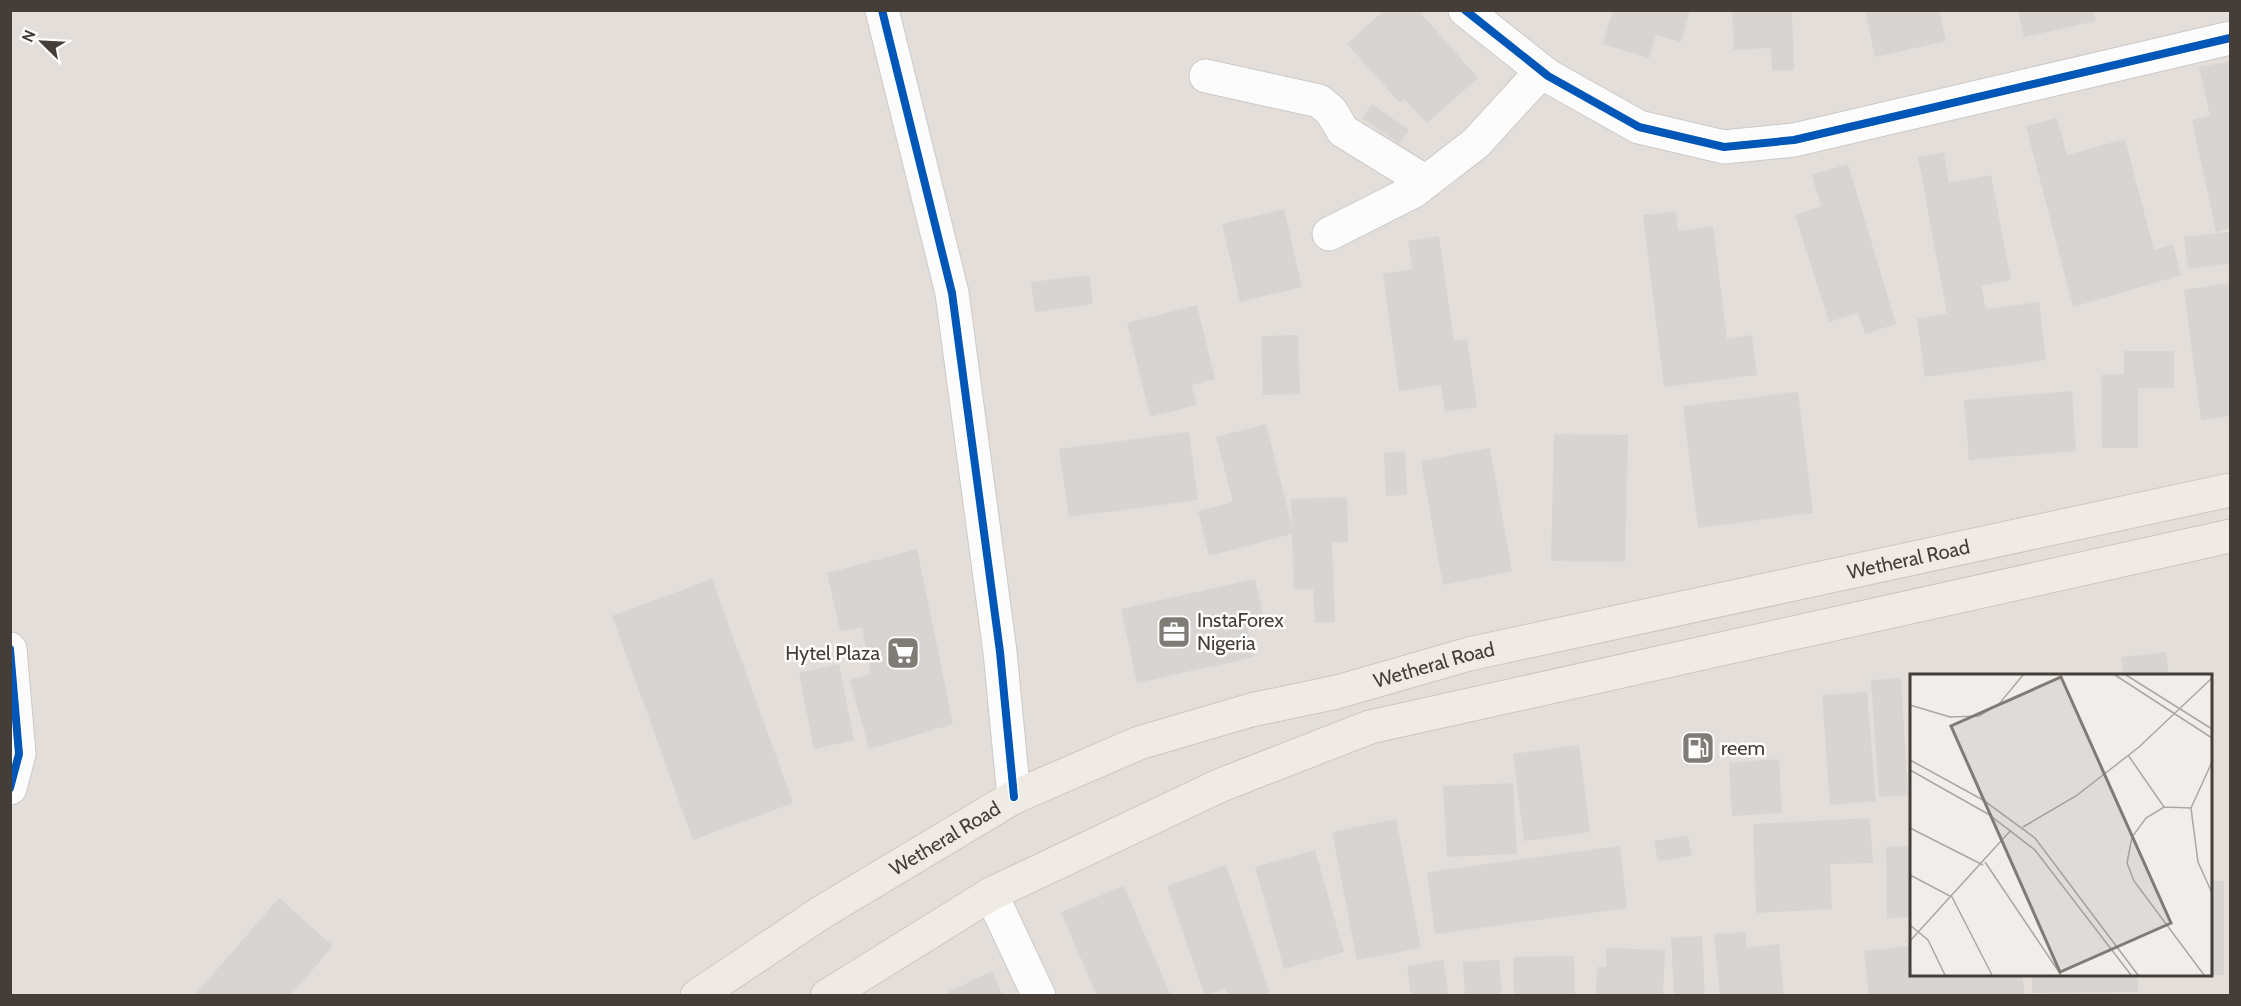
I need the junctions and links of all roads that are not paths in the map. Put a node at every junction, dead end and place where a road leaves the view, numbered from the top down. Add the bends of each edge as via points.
1 (882, 10) edge
2 (1465, 10) edge
3 (2230, 38) edge
4 (1542, 71) junction
5 (1206, 76) dead end
6 (1426, 182) junction
7 (1329, 234) dead end
8 (2230, 490) edge
9 (2230, 536) edge
10 (10, 649) edge
11 (10, 788) edge
12 (1014, 797) junction
13 (991, 894) junction
14 (697, 996) edge
15 (827, 996) edge
16 (1039, 996) edge

1 - 12 street via 952,294 1000,652
2 - 4 street
3 - 4 street via 1794,140 1724,147 1639,127
4 - 6 street via 1476,143
5 - 6 street via 1319,101 1331,111 1343,131
6 - 7 street
8 - 12 main road, Wetheral Road via 1469,654 1139,743
9 - 13 main road via 1370,727 1221,785
10 - 11 street via 19,754
12 - 14 main road, Wetheral Road via 822,912
13 - 15 main road
13 - 16 street

